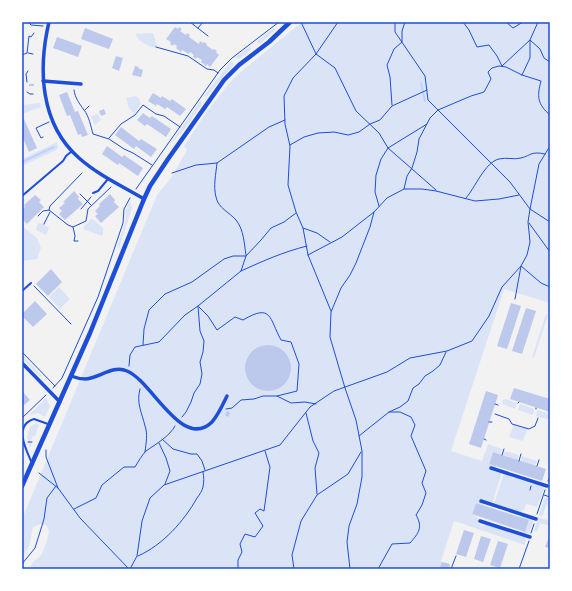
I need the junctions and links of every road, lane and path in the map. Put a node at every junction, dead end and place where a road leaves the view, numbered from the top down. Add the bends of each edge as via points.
1 (28, 22) edge
2 (49, 22) edge
3 (190, 22) edge
4 (203, 22) edge
5 (290, 22) edge
6 (301, 22) edge
7 (338, 22) edge
8 (395, 22) edge
9 (404, 22) edge
10 (463, 22) edge
11 (506, 22) edge
12 (518, 22) edge
13 (523, 22) edge
14 (538, 22) edge
15 (43, 26) dead end
16 (517, 26) junction
17 (198, 28) junction
18 (34, 33) dead end
19 (29, 34) dead end
20 (29, 36) junction
21 (208, 36) dead end
22 (530, 40) junction
23 (402, 42) junction
24 (156, 47) dead end
25 (27, 53) junction
26 (33, 54) dead end
27 (316, 54) junction
28 (22, 55) edge
29 (550, 62) edge
30 (502, 66) junction
31 (28, 71) dead end
32 (218, 73) dead end
33 (522, 75) junction
34 (43, 81) junction
35 (27, 82) dead end
36 (73, 83) junction
37 (81, 84) dead end
38 (427, 90) junction
39 (27, 92) dead end
40 (33, 94) dead end
41 (89, 106) dead end
42 (392, 106) junction
43 (84, 110) junction
44 (438, 110) junction
45 (550, 116) edge
46 (285, 120) junction
47 (49, 122) dead end
48 (370, 124) junction
49 (428, 124) junction
50 (180, 126) dead end
51 (43, 137) dead end
52 (109, 139) junction
53 (290, 146) junction
54 (550, 146) edge
55 (388, 148) junction
56 (72, 151) junction
57 (545, 154) junction
58 (217, 163) junction
59 (491, 163) junction
60 (152, 166) dead end
61 (412, 168) junction
62 (82, 173) dead end
63 (172, 173) dead end
64 (109, 178) junction
65 (112, 186) dead end
66 (404, 188) junction
67 (436, 191) junction
68 (94, 193) joint
69 (80, 194) dead end
70 (520, 195) junction
71 (22, 196) edge
72 (466, 199) junction
73 (144, 200) junction
74 (87, 201) junction
75 (92, 206) junction
76 (379, 206) junction
77 (88, 209) junction
78 (530, 209) junction
79 (50, 211) junction
80 (296, 212) junction
81 (374, 212) junction
82 (38, 216) dead end
83 (86, 221) junction
84 (528, 222) junction
85 (550, 222) edge
86 (89, 223) dead end
87 (44, 224) dead end
88 (73, 227) junction
89 (303, 228) junction
90 (78, 242) dead end
91 (331, 242) junction
92 (307, 246) junction
93 (550, 252) edge
94 (308, 255) junction
95 (246, 256) junction
96 (521, 266) junction
97 (241, 271) junction
98 (31, 283) joint
99 (550, 287) edge
100 (22, 291) edge
101 (516, 299) dead end
102 (198, 306) junction
103 (331, 312) junction
104 (71, 324) dead end
105 (143, 345) junction
106 (446, 351) junction
107 (22, 352) edge
108 (22, 363) edge
109 (129, 372) junction
110 (72, 376) junction
111 (143, 382) junction
112 (54, 386) dead end
113 (345, 388) junction
114 (49, 392) junction
115 (227, 396) dead end
116 (278, 396) junction
117 (60, 402) junction
118 (317, 404) junction
119 (495, 404) dead end
120 (498, 405) dead end
121 (220, 410) junction
122 (389, 412) junction
123 (306, 413) junction
124 (495, 414) dead end
125 (22, 418) edge
126 (538, 418) dead end
127 (178, 421) junction
128 (489, 422) dead end
129 (492, 422) dead end
130 (50, 425) junction
131 (359, 436) junction
132 (162, 439) junction
133 (484, 439) dead end
134 (486, 440) dead end
135 (158, 442) junction
136 (504, 448) dead end
137 (46, 450) dead end
138 (265, 450) junction
139 (362, 451) junction
140 (145, 452) junction
141 (521, 454) dead end
142 (502, 455) dead end
143 (539, 460) dead end
144 (519, 461) dead end
145 (32, 463) junction
146 (537, 466) dead end
147 (492, 468) dead end
148 (206, 471) junction
149 (203, 472) junction
150 (39, 473) dead end
151 (164, 485) junction
152 (22, 486) edge
153 (56, 486) junction
154 (547, 486) dead end
155 (58, 488) junction
156 (544, 494) dead end
157 (317, 495) junction
158 (550, 497) edge
159 (481, 501) dead end
160 (74, 509) junction
161 (536, 519) dead end
162 (480, 521) dead end
163 (530, 537) dead end
164 (137, 556) junction
165 (456, 556) dead end
166 (22, 564) edge
167 (129, 569) edge
168 (238, 569) edge
169 (294, 569) edge
170 (350, 569) edge
171 (378, 569) edge
172 (452, 569) edge

1 - 15 path via 31,25
2 - 34 street
3 - 17 path
4 - 17 path
5 - 73 street via 224,80 168,159
6 - 27 path
7 - 27 path
8 - 23 path via 395,32
9 - 23 path
10 - 30 path via 477,46 489,45
11 - 16 path via 513,28
12 - 16 path
13 - 16 path
14 - 22 path
17 - 21 path
18 - 20 path
19 - 20 path
20 - 25 path
22 - 29 path
22 - 30 path
22 - 33 path via 530,58
23 - 38 path via 425,76
23 - 42 path via 394,49 387,65
24 - 32 path via 188,56
25 - 26 path
25 - 28 path
27 - 46 path via 293,78 284,96
27 - 48 path via 335,68 356,111
30 - 33 path
30 - 44 path via 492,68 488,72 491,79 484,92
31 - 35 path
33 - 45 path via 542,81 538,95 544,110
34 - 36 street
34 - 56 street via 48,110
36 - 37 street
36 - 43 path via 75,96
38 - 42 path
38 - 44 path via 428,100
39 - 40 path
41 - 43 path
42 - 48 path via 380,120
43 - 52 path via 93,134
44 - 49 path
44 - 59 path
46 - 53 path
46 - 58 path via 269,127
47 - 51 path via 36,128 41,138
48 - 53 path via 359,132 348,135 334,132 318,133 304,137
48 - 55 path
49 - 55 path via 419,127
49 - 61 path via 419,139
50 - 52 path via 143,106 121,124
52 - 60 path
53 - 80 path via 288,185
54 - 57 path
55 - 61 path
55 - 76 path via 376,175 375,192
56 - 64 street
56 - 71 lane
57 - 59 path via 531,153 521,158 499,159
57 - 78 path via 539,164
58 - 63 path via 196,165
58 - 95 path via 216,197 219,205 236,220 242,231
59 - 70 path
59 - 72 path
61 - 66 path
61 - 67 path
62 - 79 path via 50,206
64 - 68 lane
64 - 73 street
65 - 75 path
66 - 67 path
66 - 76 path
67 - 72 path
68 - 74 path
69 - 74 path
70 - 72 path via 475,202
70 - 78 path
73 - 110 street
74 - 75 path
74 - 77 path via 81,209
75 - 77 path
76 - 81 path
77 - 83 path
78 - 84 path
78 - 85 path
79 - 82 path via 43,211
79 - 87 path
79 - 88 path
80 - 89 path
80 - 95 path via 271,228
81 - 91 path via 342,237
81 - 103 path via 356,263
83 - 86 path
83 - 88 path
84 - 93 path
84 - 96 path via 530,242
88 - 90 path via 74,241
89 - 91 path
89 - 92 path
91 - 94 path
92 - 94 path
92 - 97 path via 272,256
94 - 103 path
95 - 97 path
95 - 105 path via 224,259 192,282 165,294 149,310
96 - 99 path via 541,283
96 - 101 path
96 - 106 path via 502,288 489,316 472,341
97 - 102 path
98 - 100 lane
98 - 104 path
102 - 105 path via 184,315 159,342
102 - 116 path via 217,330 235,317 243,320 263,312 270,316 281,340 291,342 299,364 297,391
102 - 127 path via 200,331 204,341 200,362 202,374 189,407
103 - 113 path via 330,337
105 - 109 path via 134,347 130,356
106 - 113 path via 410,358 387,372
106 - 122 path via 440,365 413,388 408,401
107 - 112 path
108 - 114 street
109 - 110 street via 116,369 86,379
109 - 111 street
110 - 117 street
111 - 127 street
111 - 140 path via 138,395 139,411 146,427
113 - 118 path via 334,391
113 - 131 path
114 - 117 street
114 - 125 path
115 - 121 street
116 - 118 path via 291,403
116 - 121 path via 241,400 232,408
117 - 130 street
118 - 123 path via 310,407
119 - 120 path
121 - 127 street via 211,422 201,428 190,429
122 - 131 path
122 - 171 path via 400,412 411,417 415,425 411,436 426,471 422,483 426,493 416,515 420,522 418,534 410,543 392,544
123 - 138 path via 280,445
123 - 157 path via 313,442 319,453 315,468
124 - 126 path via 509,418 512,424 529,429 535,426
127 - 132 path via 172,432
128 - 129 path
130 - 145 street
130 - 145 lane via 34,419 23,428 25,447
131 - 139 path
132 - 135 path
132 - 148 path via 173,449 197,454
133 - 134 path
135 - 140 path
135 - 151 path via 170,472
136 - 142 path
137 - 155 path via 46,457
138 - 148 path
138 - 168 path via 270,466 264,511 260,508 254,513 263,526 255,537 245,534 240,544 242,552 238,560
139 - 157 path via 348,474
139 - 170 path via 360,490 347,542
140 - 160 path via 134,467 124,467 102,485 96,498
141 - 144 path
143 - 146 path
145 - 152 street
147 - 154 street
148 - 149 path
149 - 151 path
149 - 164 path via 203,489 193,506 164,540 148,552
150 - 153 path
151 - 164 path via 150,498 142,521
153 - 155 path
153 - 166 path via 47,498 35,548
155 - 160 path
156 - 158 path
157 - 169 path via 301,521 292,555
159 - 161 street
160 - 167 path
162 - 163 street
164 - 167 path
165 - 172 path

